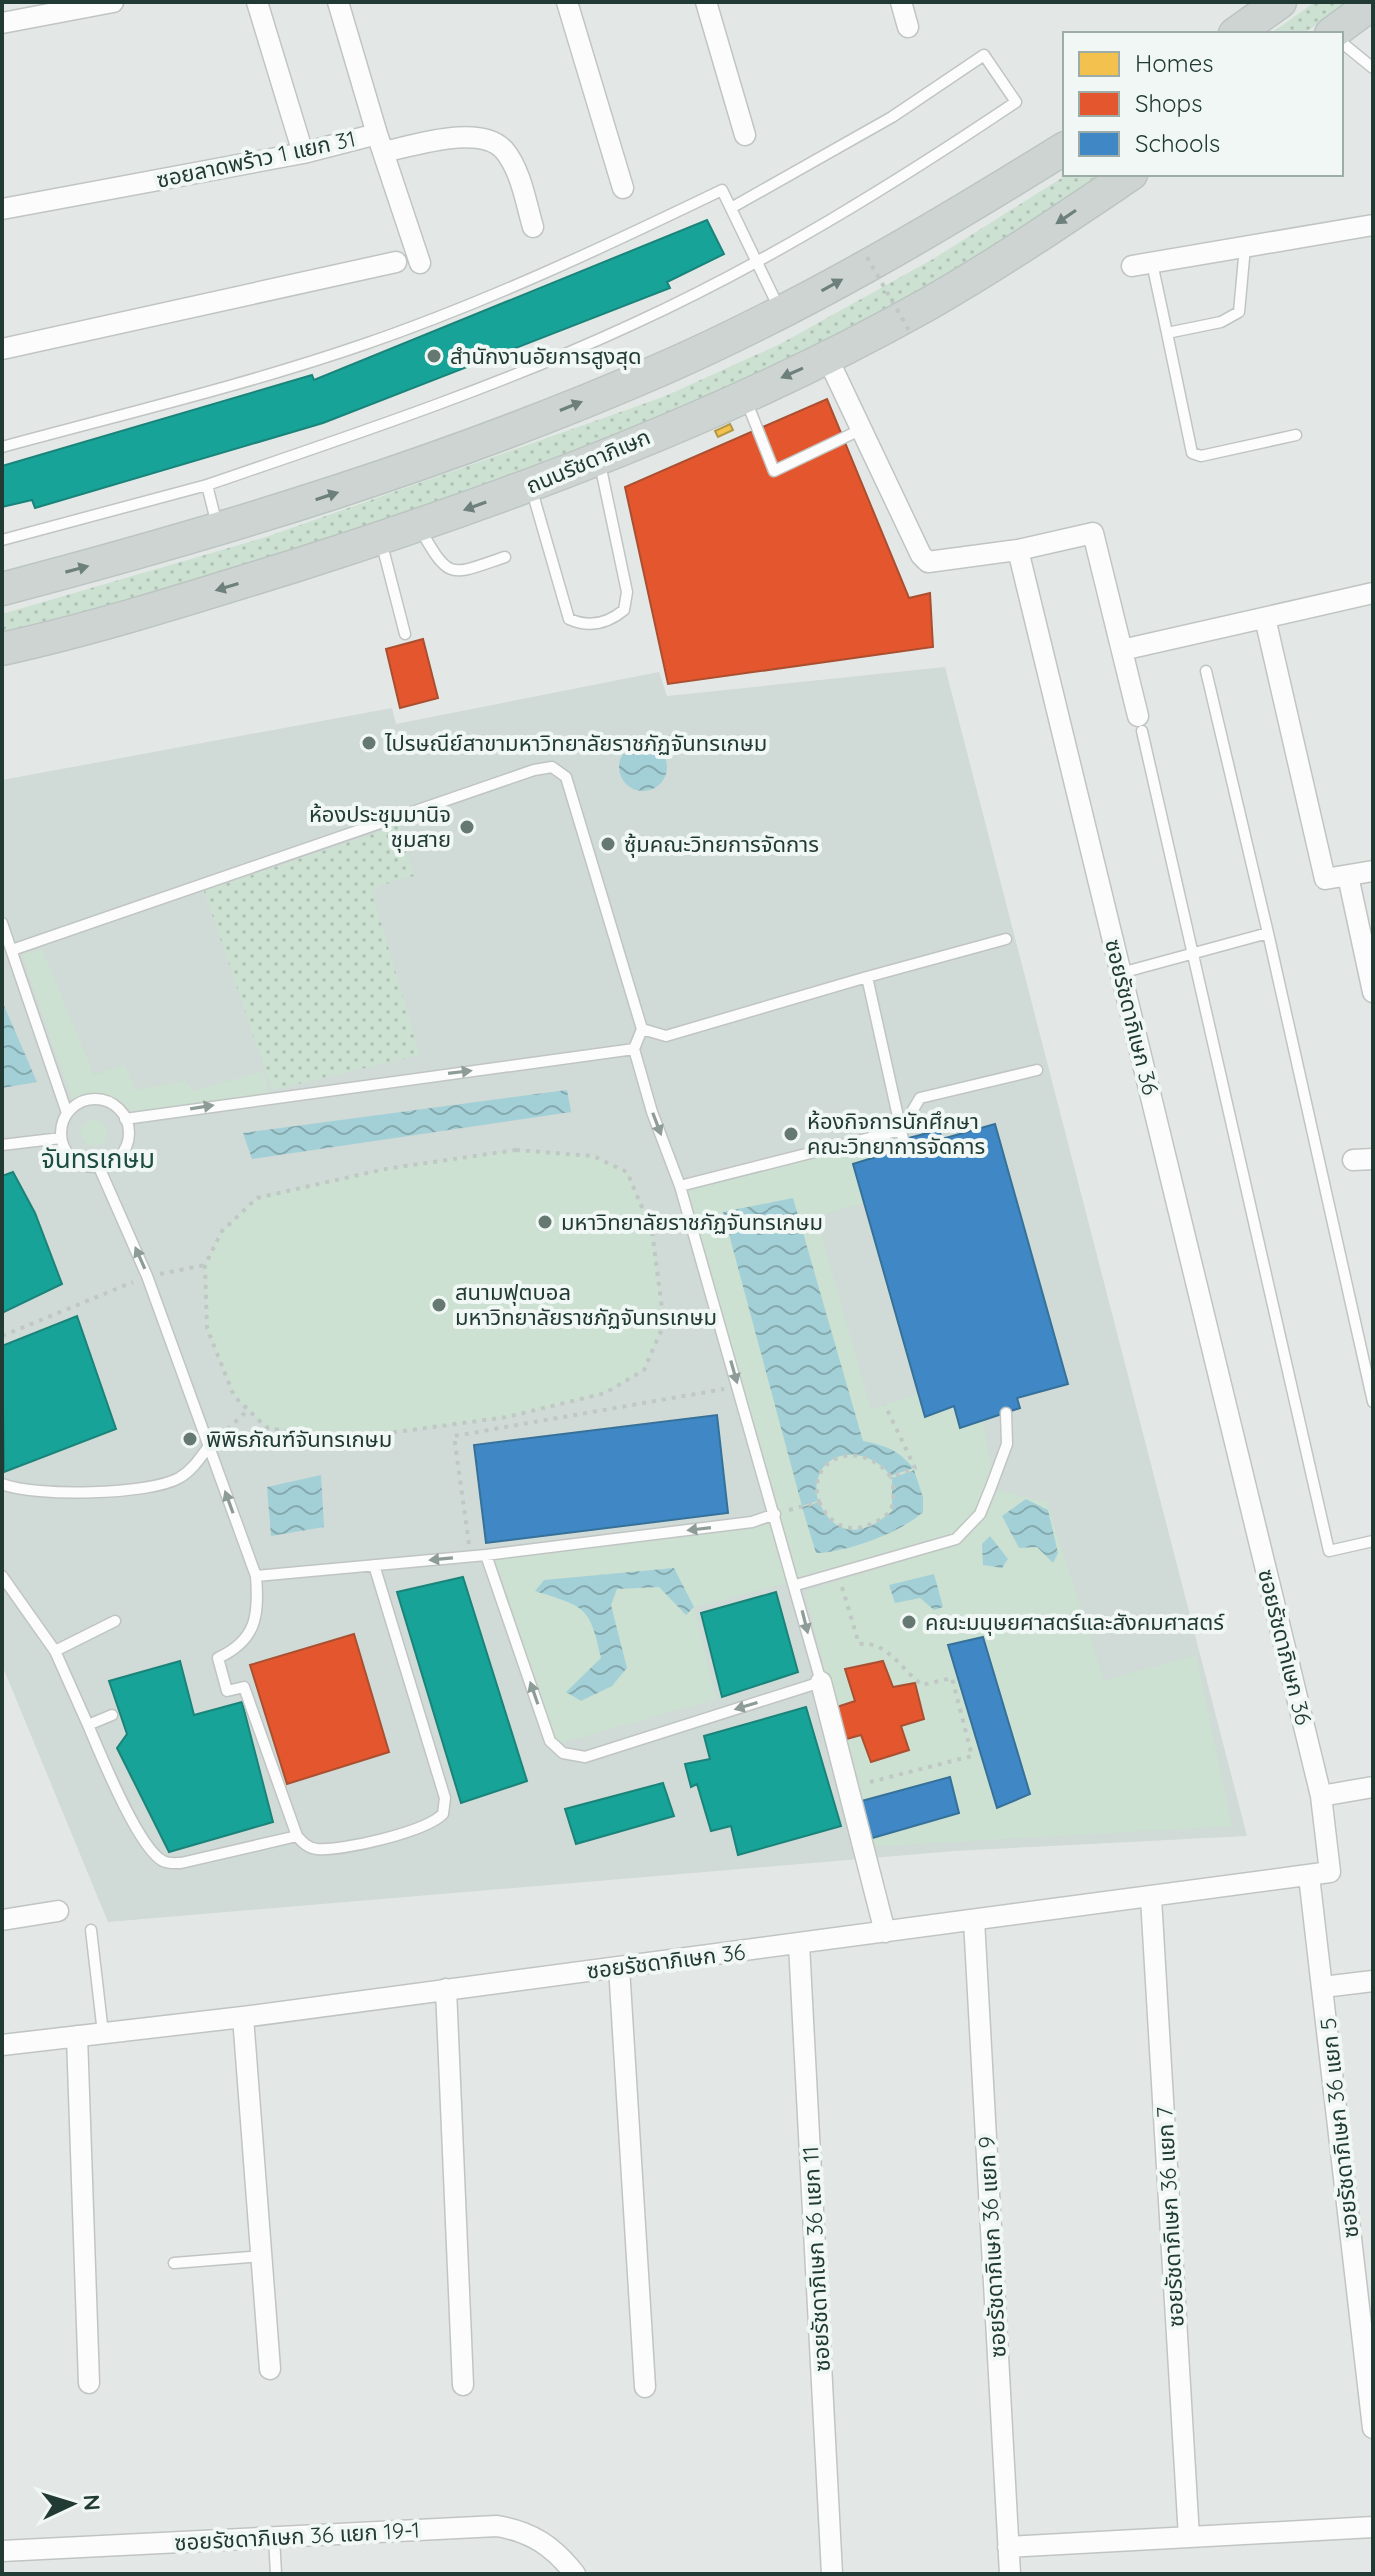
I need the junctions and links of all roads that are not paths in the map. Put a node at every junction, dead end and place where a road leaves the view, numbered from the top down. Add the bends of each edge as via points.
1 (113, 2) edge
2 (257, 2) edge
3 (338, 2) edge
4 (567, 2) edge
5 (706, 2) edge
6 (901, 2) edge
7 (1280, 2) edge
8 (1373, 3) edge
9 (82, 5) edge
10 (2, 23) edge
11 (908, 27) dead end
12 (1238, 32) edge
13 (1334, 32) edge
14 (1343, 44) edge
15 (1373, 68) edge
16 (745, 135) dead end
17 (380, 143) junction
18 (1063, 149) edge
19 (303, 153) junction
20 (1128, 176) edge
21 (623, 188) dead end
22 (731, 208) junction
23 (2, 209) edge
24 (1373, 225) edge
25 (533, 227) dead end
26 (1245, 247) junction
27 (396, 262) dead end
28 (420, 263) dead end
29 (756, 263) junction
30 (1142, 264) joint
31 (781, 313) junction
32 (1167, 333) junction
33 (2, 349) edge
34 (827, 357) junction
35 (744, 394) junction
36 (860, 430) junction
37 (1296, 435) dead end
38 (2, 447) edge
39 (598, 458) junction
40 (207, 485) junction
41 (530, 486) junction
42 (419, 527) junction
43 (218, 530) junction
44 (380, 539) junction
45 (2, 540) edge
46 (1018, 550) junction
47 (505, 557) dead end
48 (2, 589) edge
49 (1373, 593) edge
50 (1265, 618) junction
51 (405, 634) dead end
52 (2, 649) edge
53 (1122, 650) junction
54 (1206, 671) dead end
55 (1140, 723) joint
56 (1373, 871) edge
57 (1348, 876) junction
58 (2, 923) edge
59 (1268, 933) junction
60 (1006, 939) dead end
61 (12, 950) junction
62 (1194, 955) junction
63 (1121, 973) junction
64 (867, 977) junction
65 (1373, 992) edge
66 (642, 1029) junction
67 (634, 1049) junction
68 (1037, 1070) dead end
69 (67, 1113) junction
70 (125, 1119) junction
71 (902, 1135) junction
72 (61, 1138) junction
73 (2, 1145) edge
74 (99, 1167) junction
75 (680, 1186) junction
76 (1373, 1402) edge
77 (1006, 1413) dead end
78 (209, 1446) junction
79 (2, 1484) edge
80 (775, 1514) junction
81 (1373, 1541) edge
82 (486, 1555) junction
83 (374, 1565) junction
84 (2, 1576) edge
85 (256, 1576) junction
86 (796, 1585) junction
87 (115, 1621) dead end
88 (55, 1651) junction
89 (821, 1682) junction
90 (112, 1715) dead end
91 (88, 1725) junction
92 (1373, 1787) edge
93 (1321, 1796) junction
94 (297, 1836) junction
95 (1309, 1876) junction
96 (1151, 1898) junction
97 (58, 1911) dead end
98 (2, 1920) edge
99 (974, 1920) junction
100 (91, 1930) dead end
101 (885, 1932) junction
102 (799, 1944) junction
103 (619, 1967) junction
104 (1373, 1981) edge
105 (1323, 1987) junction
106 (446, 1989) junction
107 (243, 2017) junction
108 (103, 2033) junction
109 (77, 2036) junction
110 (2, 2045) edge
111 (261, 2256) junction
112 (174, 2263) dead end
113 (270, 2369) dead end
114 (1370, 2382) edge
115 (89, 2383) dead end
116 (463, 2385) dead end
117 (645, 2387) dead end
118 (1373, 2428) edge
119 (1373, 2527) edge
120 (274, 2537) junction
121 (1189, 2537) junction
122 (1008, 2547) junction
123 (2, 2551) edge
124 (276, 2574) edge
125 (575, 2574) edge
126 (832, 2574) edge
127 (1010, 2574) edge

1 - 9 street
2 - 19 street
3 - 17 street
4 - 21 street
5 - 16 street
6 - 11 street
7 - 12 main road
8 - 13 main road
9 - 10 street
14 - 15 lane
17 - 19 street, ซอยลาดพร้าว 1 แยก 31
17 - 25 street via 482,138 504,149
17 - 28 street, ซอยลาดพร้าว 1 แยก 31
31 -> 18 main road via 951,219
19 - 23 street, ซอยลาดพร้าว 1 แยก 31
20 -> 34 main road, ถนนรัชดาภิเษก via 954,288
22 - 29 lane
22 - 29 lane via 892,117 984,55 1016,102 892,184
22 - 38 lane via 722,190 634,233 366,343
24 - 26 street
26 - 30 street
26 - 32 lane via 1239,312 1221,322
27 - 33 street
29 - 31 lane
29 - 40 lane via 634,324 524,369
30 - 32 lane
43 -> 31 main road via 512,429 662,369
32 - 37 lane via 1192,453 1201,456
34 -> 35 main road, ถนนรัชดาภิเษก
34 - 36 street
35 - 36 lane via 774,471
35 - 39 main road, ถนนรัชดาภิเษก
36 - 46 street via 928,562
39 - 41 main road, ถนนรัชดาภิเษก
39 - 41 lane via 627,592 624,610 613,619 584,626 569,619
40 - 43 lane
40 - 45 lane
41 -> 42 main road, ถนนรัชดาภิเษก
42 - 44 main road, ถนนรัชดาภิเษก
42 - 47 lane via 438,563 451,571
48 -> 43 main road
44 - 51 lane
44 -> 52 main road, ถนนรัชดาภิเษก
46 - 53 street via 1093,533
46 - 63 street, ซอยรัชดาภิเษก 36
49 - 50 street
50 - 53 street
50 - 57 street via 1325,879
53 - 55 street
54 - 59 lane
55 - 62 lane
56 - 57 street
57 - 65 street
58 - 61 lane
59 - 62 lane
59 - 76 lane
60 - 64 lane
61 - 66 lane via 552,767 566,777
61 - 69 lane
62 - 63 lane
62 - 81 lane via 1329,1551
63 - 93 street, ซอยรัชดาภิเษก 36
64 - 66 lane via 666,1036
64 - 71 lane
66 - 67 lane
70 -> 67 lane
67 -> 75 lane
68 - 71 lane via 920,1098
69 - 70 lane via 86,1100 98,1099 109,1102
69 - 72 lane
70 - 74 lane via 125,1149
71 - 75 lane
72 - 73 lane
72 - 74 lane via 70,1157
78 -> 74 lane via 147,1276
75 -> 80 lane
77 - 86 lane via 1007,1444 991,1487 980,1514 956,1539
78 - 79 lane via 191,1469 157,1484 70,1494
85 -> 78 lane
80 -> 82 lane via 752,1522
80 - 86 lane
82 -> 83 lane
89 -> 82 lane via 585,1757 563,1753 550,1741
83 - 85 lane
83 - 94 lane via 445,1798 443,1814 424,1828 330,1849 314,1849
84 - 88 lane
85 - 94 lane via 259,1611 234,1651 218,1658 227,1691 244,1687
86 -> 89 lane
87 - 88 lane
88 - 91 lane
89 - 101 street
90 - 91 lane
91 - 94 lane via 123,1803 163,1861 181,1863
92 - 93 street
93 - 95 street, ซอยรัชดาภิเษก 36 via 1330,1872
95 - 96 street, ซอยรัชดาภิเษก 36
95 - 105 street, ซอยรัชดาภิเษก 36 แยก 5
96 - 99 street, ซอยรัชดาภิเษก 36
96 - 121 street, ซอยรัชดาภิเษก 36 แยก 7
97 - 98 street
99 - 101 street, ซอยรัชดาภิเษก 36
99 - 122 street, ซอยรัชดาภิเษก 36 แยก 9
100 - 108 lane
101 - 102 street, ซอยรัชดาภิเษก 36
102 - 103 street, ซอยรัชดาภิเษก 36
102 - 126 street, ซอยรัชดาภิเษก 36 แยก 11
103 - 106 street, ซอยรัชดาภิเษก 36
103 - 117 street
104 - 105 street
105 - 114 street, ซอยรัชดาภิเษก 36 แยก 5
106 - 107 street, ซอยรัชดาภิเษก 36
106 - 116 street
107 - 108 street, ซอยรัชดาภิเษก 36
107 - 111 street
108 - 109 street, ซอยรัชดาภิเษก 36
109 - 110 street, ซอยรัชดาภิเษก 36
109 - 115 street
111 - 112 lane
111 - 113 street
114 - 118 street, ซอยรัชดาภิเษก 36 แยก 5
119 - 121 street
120 - 123 street, ซอยรัชดาภิเษก 36 แยก 19-1
120 - 124 lane
120 - 125 street, ซอยรัชดาภิเษก 36 แยก 19-1 via 497,2526 528,2531
121 - 122 street
122 - 127 street, ซอยรัชดาภิเษก 36 แยก 9

